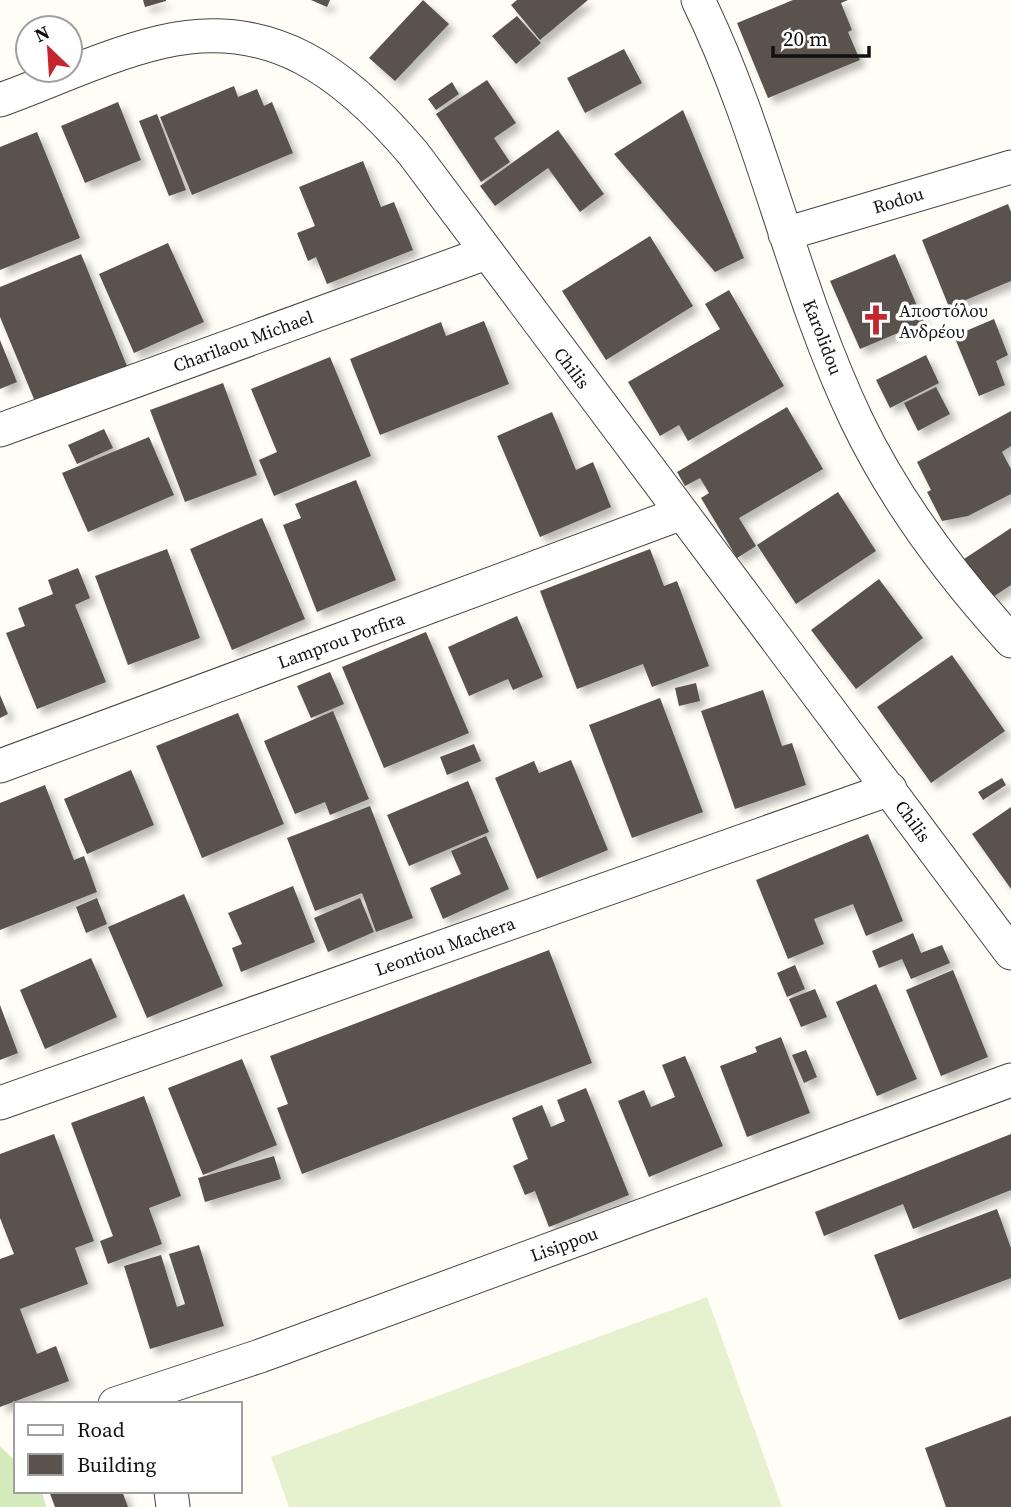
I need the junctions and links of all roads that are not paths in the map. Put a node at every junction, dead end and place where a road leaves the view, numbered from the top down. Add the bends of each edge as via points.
1 (698, 0) edge
2 (0, 100) edge
3 (1011, 167) edge
4 (785, 234) junction
5 (486, 253) junction
6 (0, 430) edge
7 (682, 513) junction
8 (1011, 641) edge
9 (0, 766) edge
10 (890, 789) junction
11 (1011, 953) edge
12 (1011, 1080) edge
13 (0, 1103) edge
14 (163, 1396) edge
15 (127, 1402) edge

1 - 4 street, Karolidou via 728,70
2 - 5 street, Chilis via 161,42 214,36 287,48 311,60 373,108 413,153
3 - 4 street, Rodou
4 - 8 street, Karolidou via 836,372 878,463 908,512
5 - 6 street, Charilaou Michael
5 - 7 street, Chilis
7 - 9 street, Lamprou Porfira
7 - 10 street, Chilis
10 - 11 street, Chilis
10 - 13 street, Leontiou Machera
12 - 14 street, Lisippou via 260,1356
14 - 15 street, Lisippou

